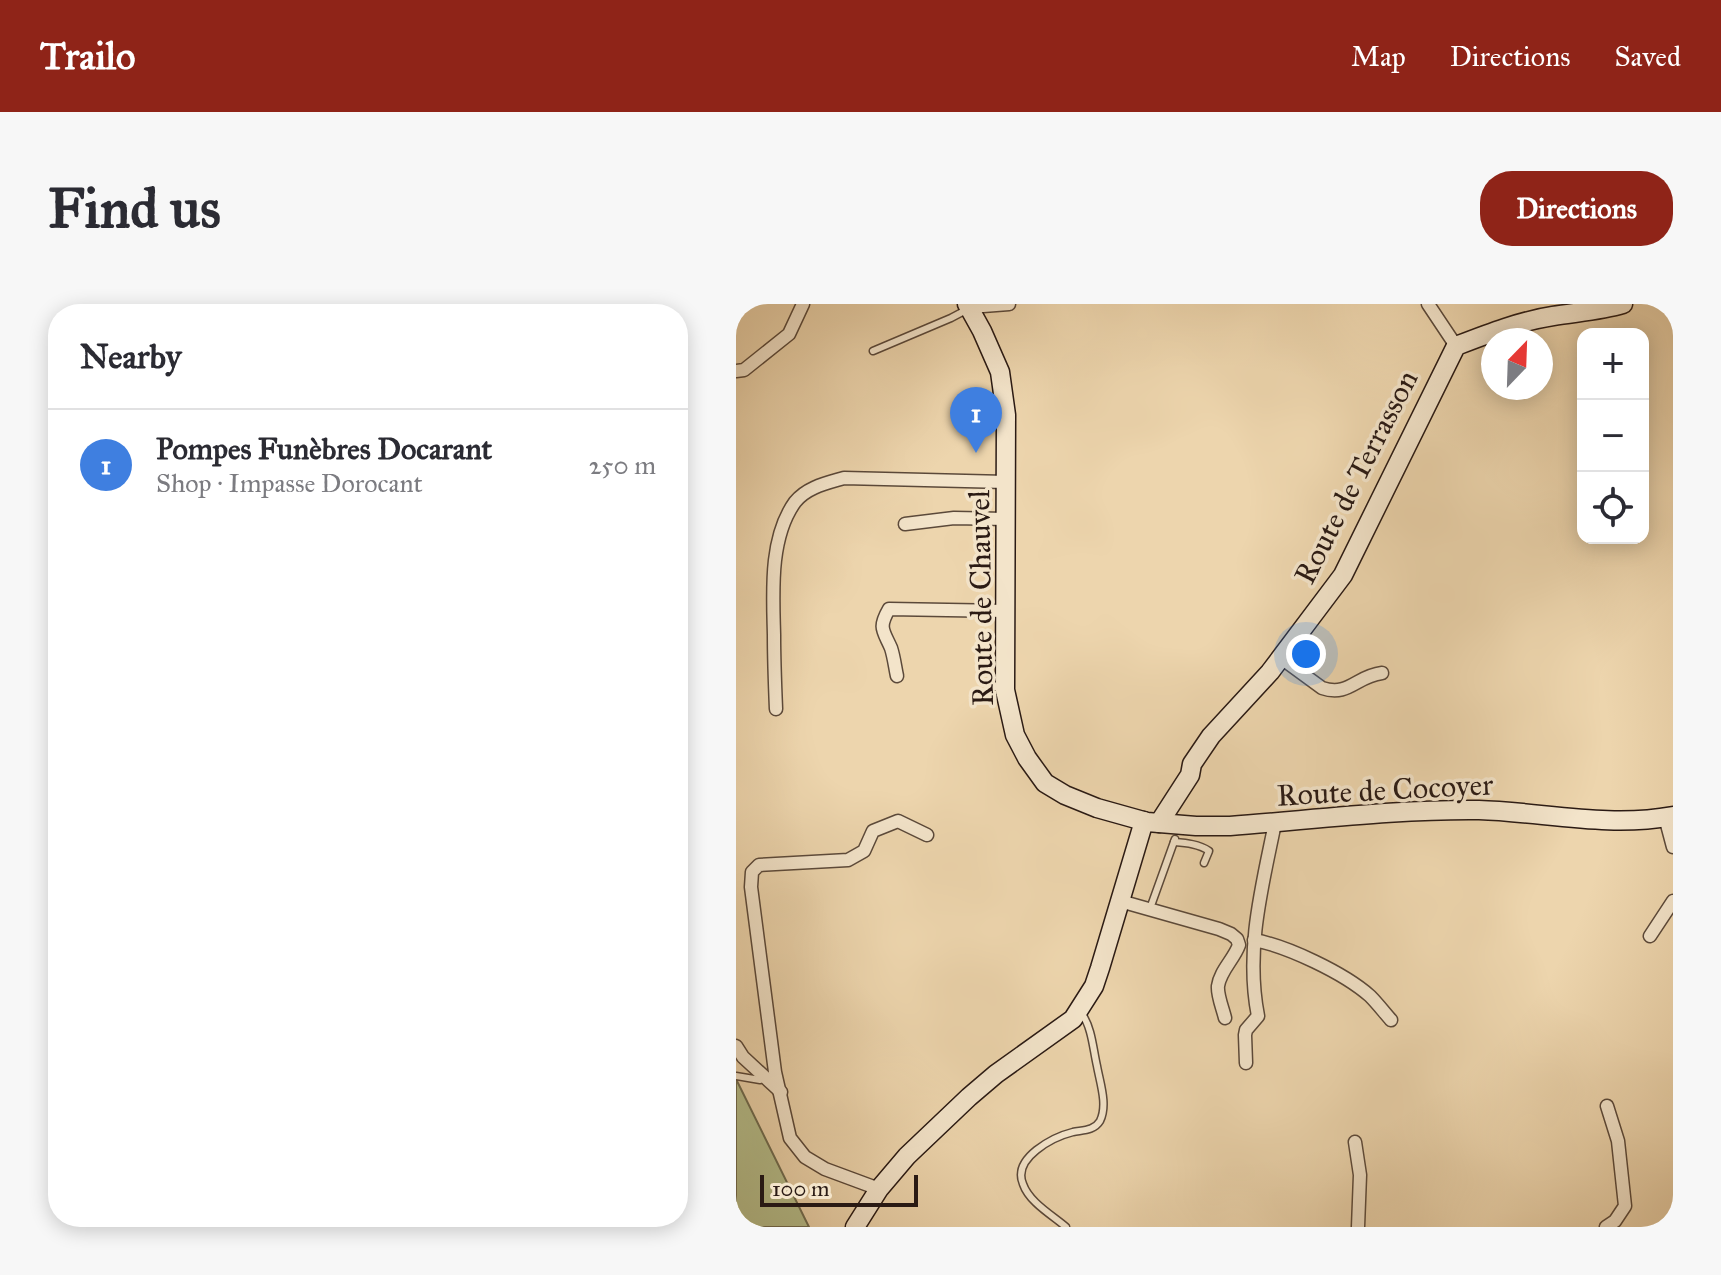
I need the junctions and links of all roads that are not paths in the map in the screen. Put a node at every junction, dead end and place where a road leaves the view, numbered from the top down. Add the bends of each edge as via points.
1 (803, 304) edge
2 (1009, 304) edge
3 (1428, 304) edge
4 (1623, 304) edge
5 (969, 306) edge
6 (1456, 346) junction
7 (873, 351) dead end
8 (736, 371) edge
9 (1006, 482) junction
10 (1006, 519) junction
11 (905, 524) dead end
12 (1006, 611) junction
13 (1281, 658) junction
14 (1382, 673) dead end
15 (897, 676) dead end
16 (776, 709) dead end
17 (1192, 764) junction
18 (1669, 817) edge
19 (1275, 823) junction
20 (1165, 828) junction
21 (927, 835) dead end
22 (1673, 847) edge
23 (1204, 863) dead end
24 (1120, 901) junction
25 (1673, 901) edge
26 (1152, 903) dead end
27 (1650, 936) dead end
28 (1254, 940) junction
29 (1080, 1011) junction
30 (1225, 1018) dead end
31 (1391, 1020) dead end
32 (736, 1046) edge
33 (1246, 1063) dead end
34 (736, 1076) edge
35 (765, 1078) junction
36 (781, 1092) junction
37 (1607, 1106) dead end
38 (1355, 1142) dead end
39 (879, 1189) junction
40 (855, 1227) edge
41 (1066, 1227) edge
42 (1358, 1227) edge
43 (1606, 1227) edge

1 - 8 street via 789,334
2 - 5 street
3 - 6 street
4 - 6 street via 1551,316
5 - 7 lane
5 - 9 street, Route de Chauvel via 1000,372
6 - 13 street, Route de Terrasson via 1343,575
9 - 10 street, Route de Chauvel
9 - 16 street via 844,478 805,492 784,524 773,565
10 - 11 street
10 - 12 street, Route de Chauvel
12 - 15 street via 889,609 881,627
12 - 20 street, Route de Chauvel via 1005,690 1015,735 1045,783 1097,808
13 - 14 street via 1330,691
13 - 17 street, Route de Terrasson
17 - 20 street, Route de Terrasson via 1182,770
17 - 20 street, Route de Terrasson via 1173,800 1175,815
18 - 19 street, Route de Cocoyer via 1606,821 1440,810
18 - 22 street
19 - 20 street, Route de Cocoyer
19 - 28 street
20 - 23 lane via 1207,849
20 - 24 street, Route de Terrasson
20 - 26 lane
21 - 36 street via 898,821 873,831 864,851 848,860 759,865 752,872
24 - 29 street, Route de Terrasson via 1094,986
24 - 30 street via 1237,939 1237,951 1218,985
25 - 27 street
28 - 31 street via 1352,983
28 - 33 street via 1258,1016 1246,1030
29 - 39 street via 969,1097
29 - 41 lane via 1089,1029 1101,1089 1100,1121 1092,1129 1055,1138 1035,1150 1021,1180
32 - 35 street
34 - 35 lane
35 - 36 street
36 - 39 street via 790,1138 805,1157
37 - 43 street via 1618,1141 1625,1206
38 - 42 street
39 - 40 street

